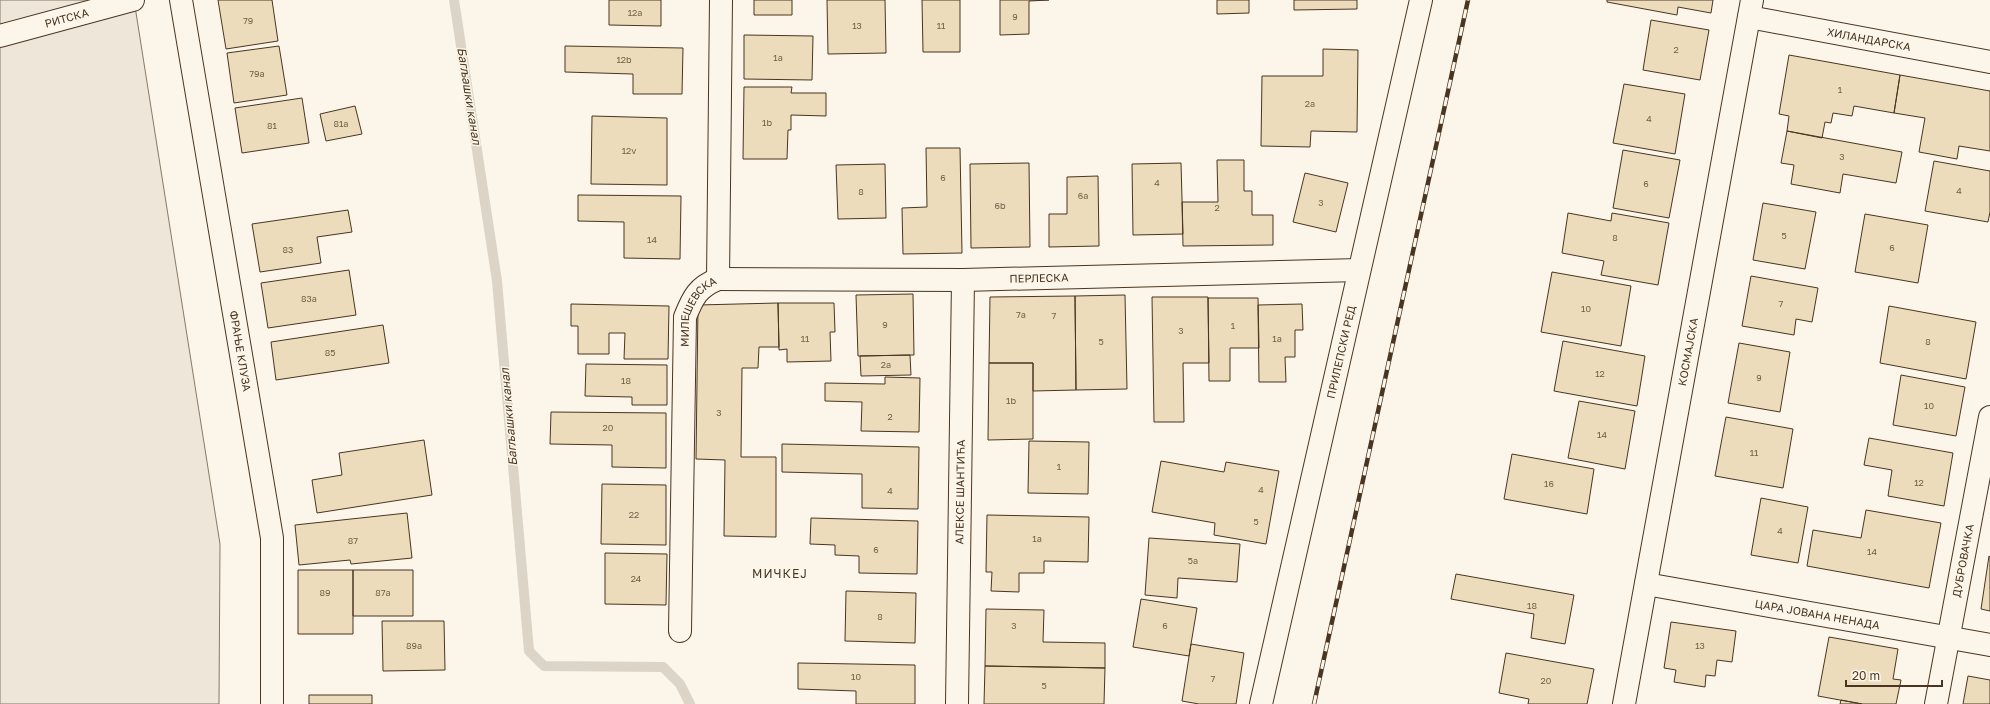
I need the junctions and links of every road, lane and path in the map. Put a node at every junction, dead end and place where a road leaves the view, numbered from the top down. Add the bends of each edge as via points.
1 (133, 0) edge
2 (180, 0) edge
3 (721, 0) edge
4 (1421, 0) edge
5 (1750, 9) edge
6 (0, 36) edge
7 (1990, 62) edge
8 (1359, 270) junction
9 (718, 279) junction
10 (963, 280) junction
11 (1990, 417) edge
12 (1646, 584) junction
13 (680, 631) dead end
14 (1948, 638) junction
15 (1990, 645) edge
16 (272, 704) edge
17 (957, 704) edge
18 (1261, 704) edge
19 (1624, 704) edge
20 (1936, 704) edge

1 - 6 street, РИТСКА
2 - 16 street, ФРАЊЕ КЛУЗА via 272,538
3 - 9 street, МИЛЕШЕВСКА
4 - 8 street, ПРИЛЕПСКИ РЕД
5 - 7 street, ХИЛАНДАРСКА
5 - 12 street, КОСМАЈСКА
8 - 10 street, ПЕРЛЕСКА
8 - 18 street, ПРИЛЕПСКИ РЕД
9 - 10 street, ПЕРЛЕСКА
9 - 13 street, МИЛЕШЕВСКА via 705,285 692,299 685,317
10 - 17 street, АЛЕКСЕ ШАНТИЋА
11 - 14 street, ДУБРОВАЧКА
12 - 14 street, ЦАРА ЈОВАНА НЕНАДА
12 - 19 street, КОСМАЈСКА
14 - 15 street, ЦАРА ЈОВАНА НЕНАДА
14 - 20 street, ДУБРОВАЧКА

